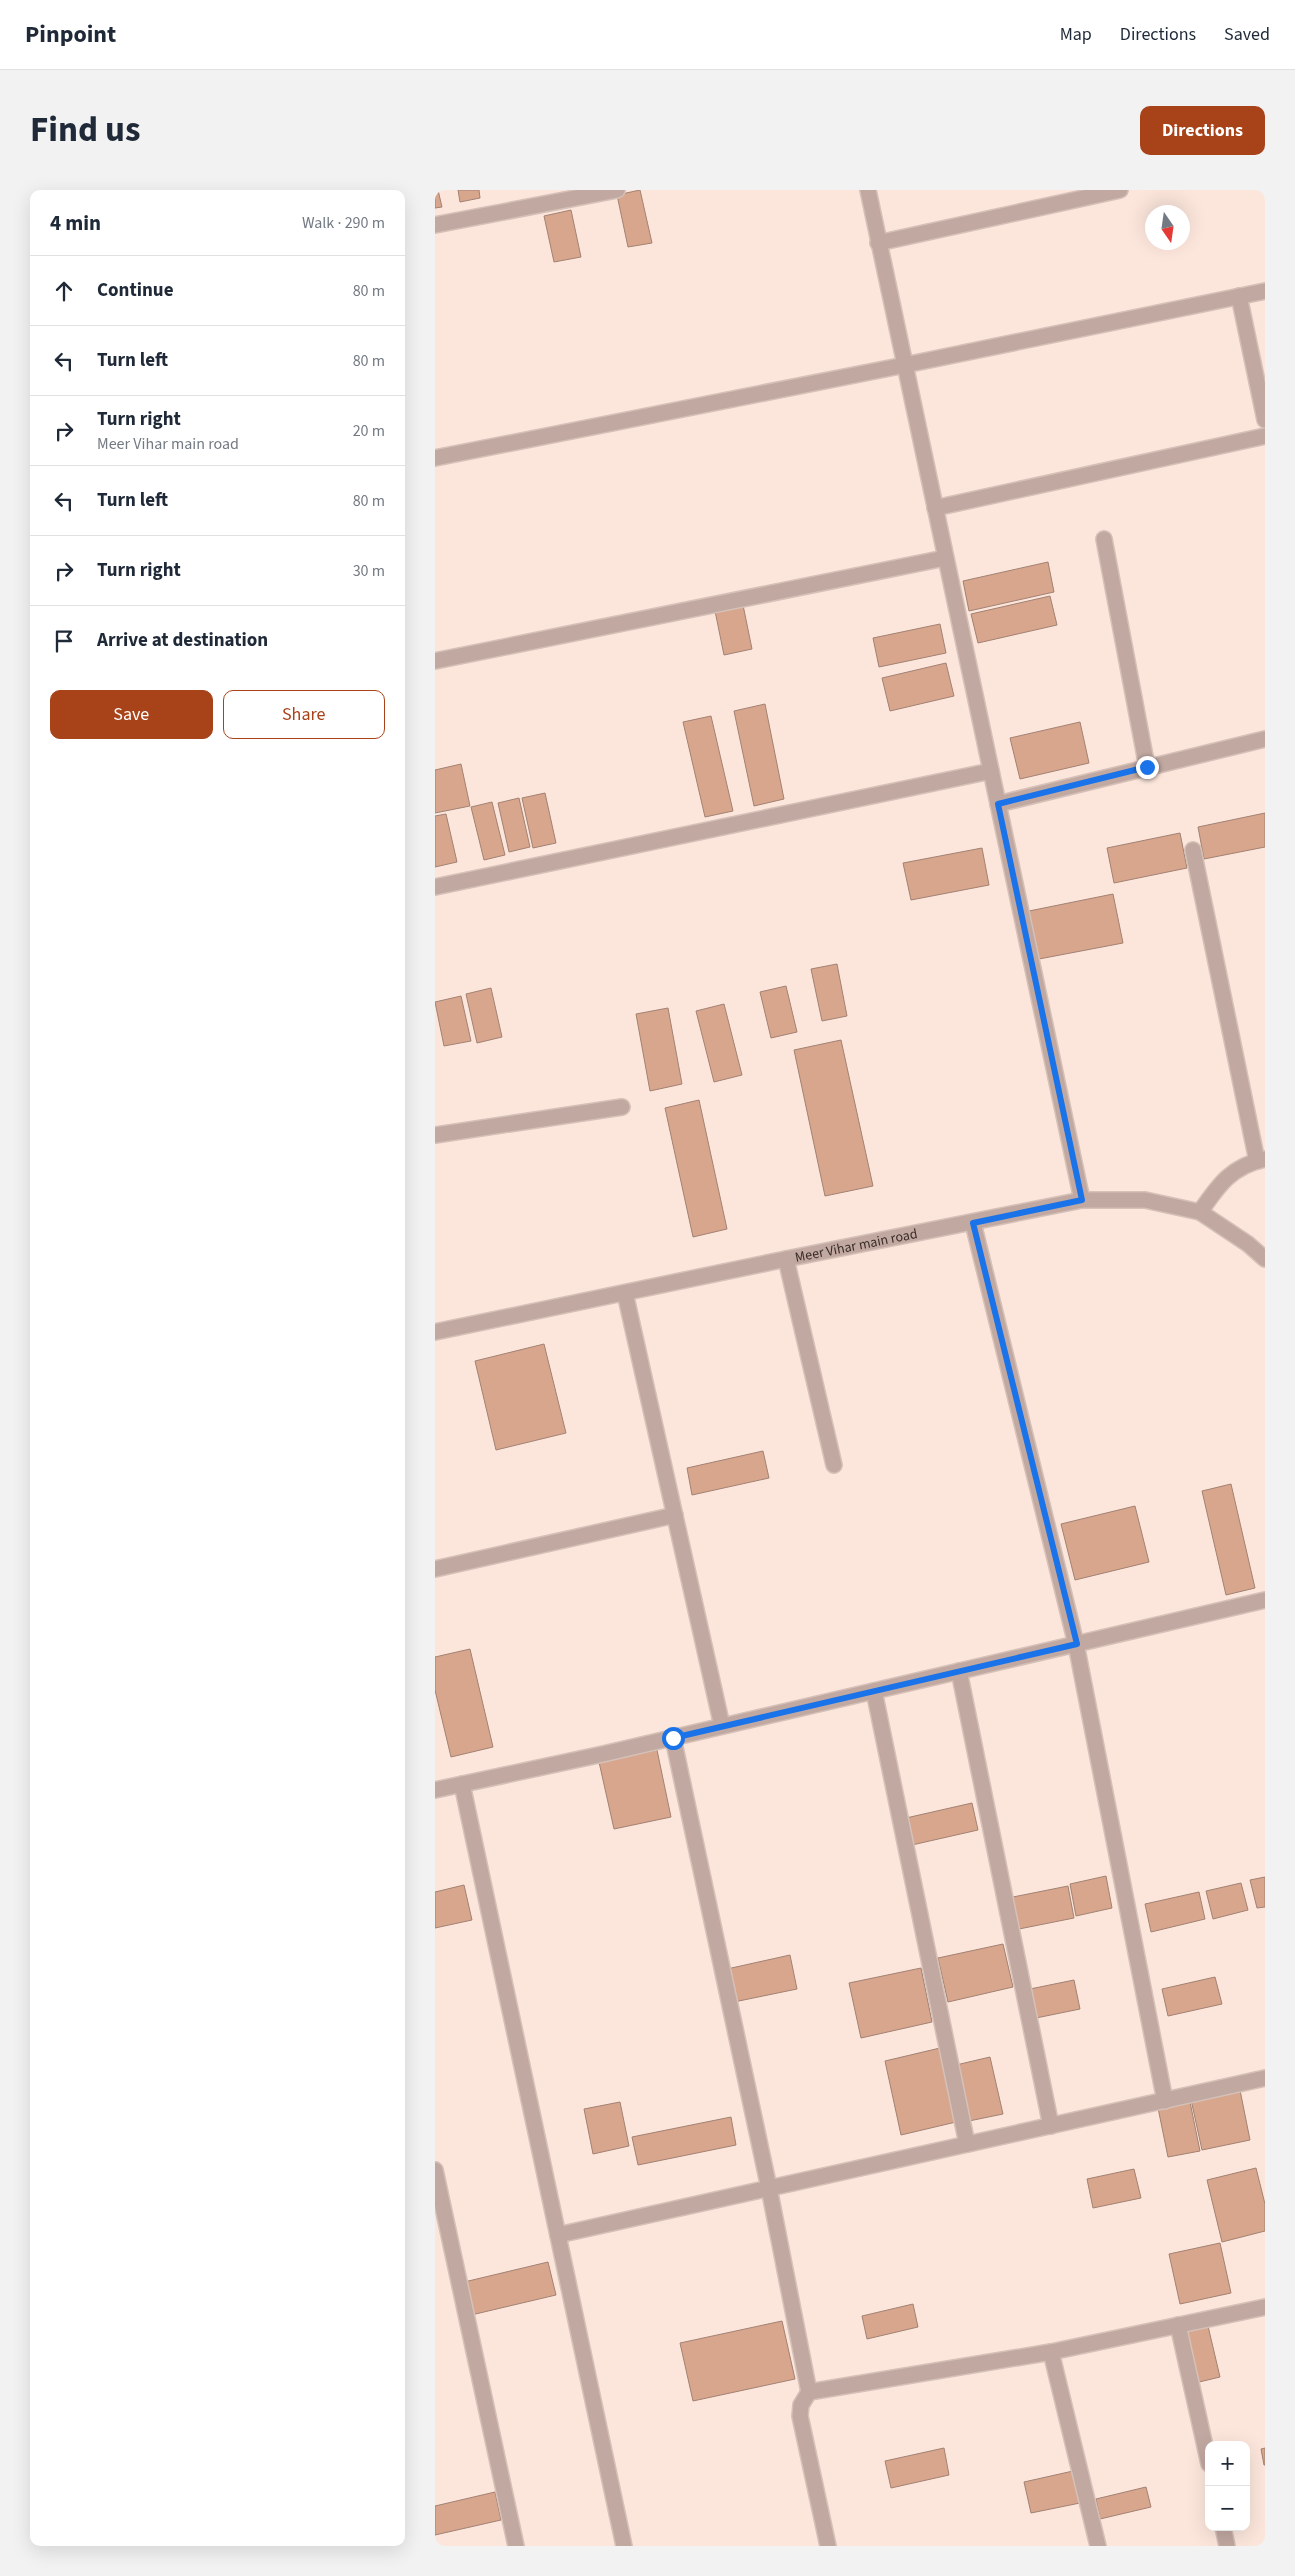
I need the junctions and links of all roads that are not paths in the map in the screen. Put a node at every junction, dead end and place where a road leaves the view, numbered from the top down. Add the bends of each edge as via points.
1 (617, 190) edge
2 (868, 190) edge
3 (1120, 190) edge
4 (435, 225) edge
5 (878, 243) junction
6 (1265, 290) edge
7 (1239, 296) junction
8 (905, 366) junction
9 (1265, 420) edge
10 (1265, 436) edge
11 (435, 458) edge
12 (935, 508) junction
13 (1104, 539) dead end
14 (945, 558) junction
15 (435, 661) edge
16 (1265, 739) edge
17 (1147, 767) junction
18 (991, 771) junction
19 (998, 804) junction
20 (1193, 850) dead end
21 (435, 887) edge
22 (622, 1107) dead end
23 (435, 1135) edge
24 (1261, 1160) edge
25 (1082, 1200) junction
26 (1200, 1212) junction
27 (973, 1223) junction
28 (786, 1259) junction
29 (1265, 1259) edge
30 (625, 1294) junction
31 (435, 1332) edge
32 (834, 1465) dead end
33 (675, 1515) junction
34 (435, 1569) edge
35 (1265, 1600) edge
36 (1077, 1644) junction
37 (959, 1671) junction
38 (874, 1691) junction
39 (722, 1726) junction
40 (673, 1738) junction
41 (462, 1784) junction
42 (435, 1790) edge
43 (1265, 2078) edge
44 (1165, 2100) junction
45 (1051, 2126) junction
46 (967, 2144) junction
47 (435, 2170) edge
48 (769, 2188) junction
49 (558, 2235) junction
50 (1265, 2307) edge
51 (1178, 2326) junction
52 (1051, 2352) junction
53 (809, 2392) junction
54 (1205, 2446) edge
55 (1224, 2531) edge
56 (516, 2546) edge
57 (624, 2546) edge
58 (829, 2546) edge
59 (1098, 2546) edge
60 (1227, 2546) edge

1 - 4 street
2 - 5 street
3 - 5 street
5 - 8 street
6 - 7 street
7 - 8 street
7 - 9 street
8 - 11 street
8 - 12 street
10 - 12 street
12 - 14 street
13 - 17 street
14 - 15 street
14 - 18 street
16 - 17 street
17 - 19 street
18 - 19 street
18 - 21 street
19 - 25 street
20 - 24 street
22 - 23 street
24 - 26 street via 1237,1170 1220,1182
25 - 26 street, Meer Vihar main road via 1145,1200
25 - 27 street, Meer Vihar main road
26 - 29 street, Meer Vihar main road via 1249,1244
27 - 28 street, Meer Vihar main road
27 - 36 street
28 - 30 street, Meer Vihar main road
28 - 32 street
30 - 31 street, Meer Vihar main road
30 - 33 street
33 - 34 street
33 - 39 street
35 - 36 street
36 - 37 street
36 - 44 street
37 - 38 street
37 - 45 street
38 - 39 street
38 - 46 street
39 - 40 street
40 - 41 street
40 - 48 street
41 - 42 street
41 - 49 street
43 - 44 street
44 - 45 street
45 - 46 street
46 - 48 street
47 - 56 street
48 - 49 street
48 - 53 street
49 - 57 street
50 - 51 street
51 - 52 street
51 - 54 street
52 - 53 street
52 - 59 street
53 - 58 street via 801,2405 801,2416
55 - 60 street

